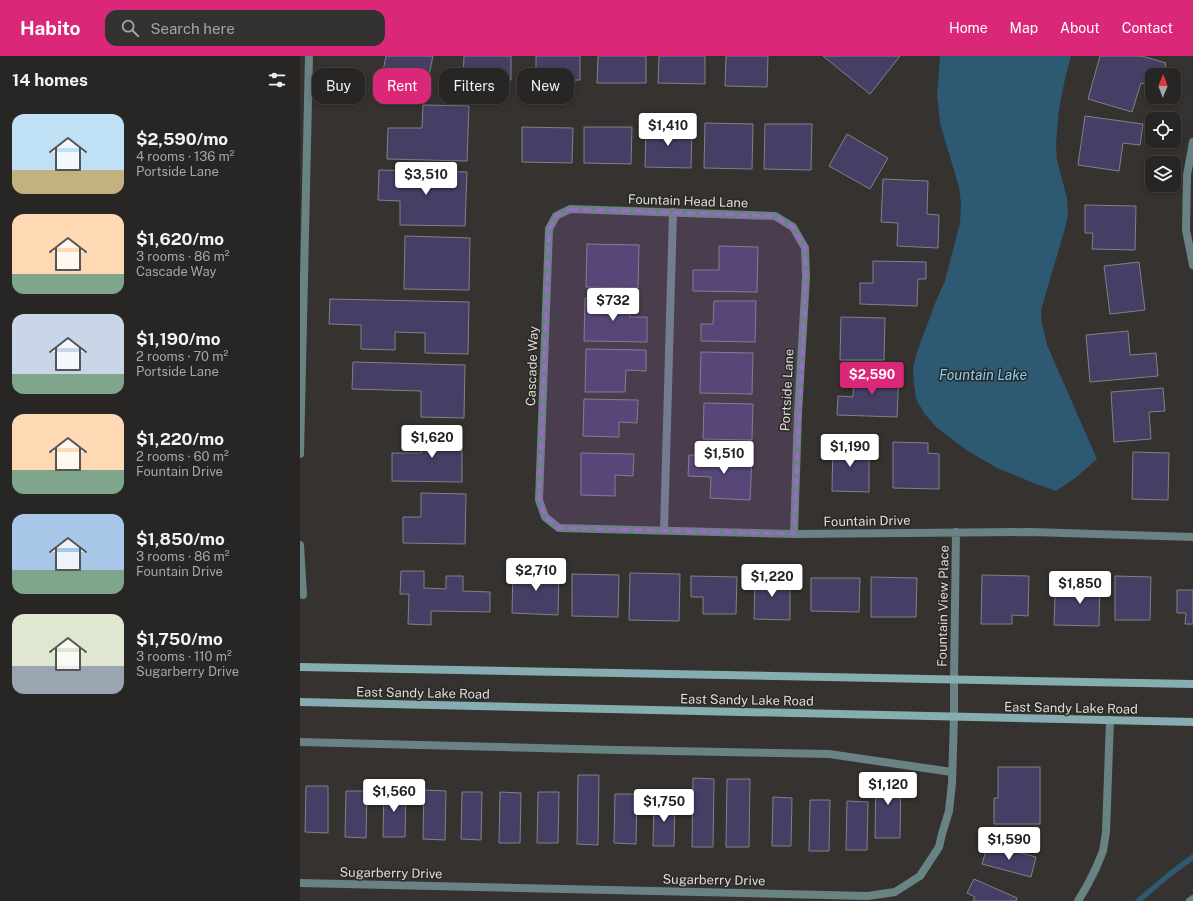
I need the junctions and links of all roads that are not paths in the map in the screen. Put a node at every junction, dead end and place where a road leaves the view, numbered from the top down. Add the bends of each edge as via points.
1 (309, 56) edge
2 (1193, 142) edge
3 (673, 212) junction
4 (556, 216) joint
5 (805, 248) joint
6 (1193, 265) edge
7 (300, 454) edge
8 (545, 517) joint
9 (664, 530) junction
10 (956, 532) junction
11 (794, 534) junction
12 (1193, 538) edge
13 (300, 545) edge
14 (302, 595) dead end
15 (300, 667) edge
16 (954, 680) junction
17 (1193, 684) edge
18 (300, 702) edge
19 (954, 717) junction
20 (1110, 720) junction
21 (1193, 722) edge
22 (300, 742) edge
23 (952, 772) junction
24 (300, 883) edge
25 (1193, 899) edge
26 (1078, 901) edge
27 (1190, 901) edge

1 - 7 street
2 - 6 street via 1187,175 1186,230
3 - 4 street, Fountain Head Lane via 570,209
3 - 5 street, Fountain Head Lane via 775,216 793,227
3 - 9 street
4 - 8 street, Cascade Way via 549,229 539,500
5 - 11 street, Portside Lane via 806,278
8 - 9 street, Fountain Drive via 559,528
9 - 11 street, Fountain Drive
10 - 11 street, Fountain Drive
10 - 12 street, Fountain Drive
10 - 16 street, Fountain View Place
13 - 14 street
15 - 16 main road, East Sandy Lake Road
16 - 17 main road, East Sandy Lake Road
16 - 19 street, Sugarberry Drive
18 - 19 main road, East Sandy Lake Road
19 - 20 main road, East Sandy Lake Road
19 - 23 street, Sugarberry Drive
20 - 21 main road, East Sandy Lake Road
20 - 26 street via 1106,832 1096,868
22 - 23 street via 828,754
23 - 24 street, Sugarberry Drive via 949,811 940,847 920,876 895,892 868,896
25 - 27 street

